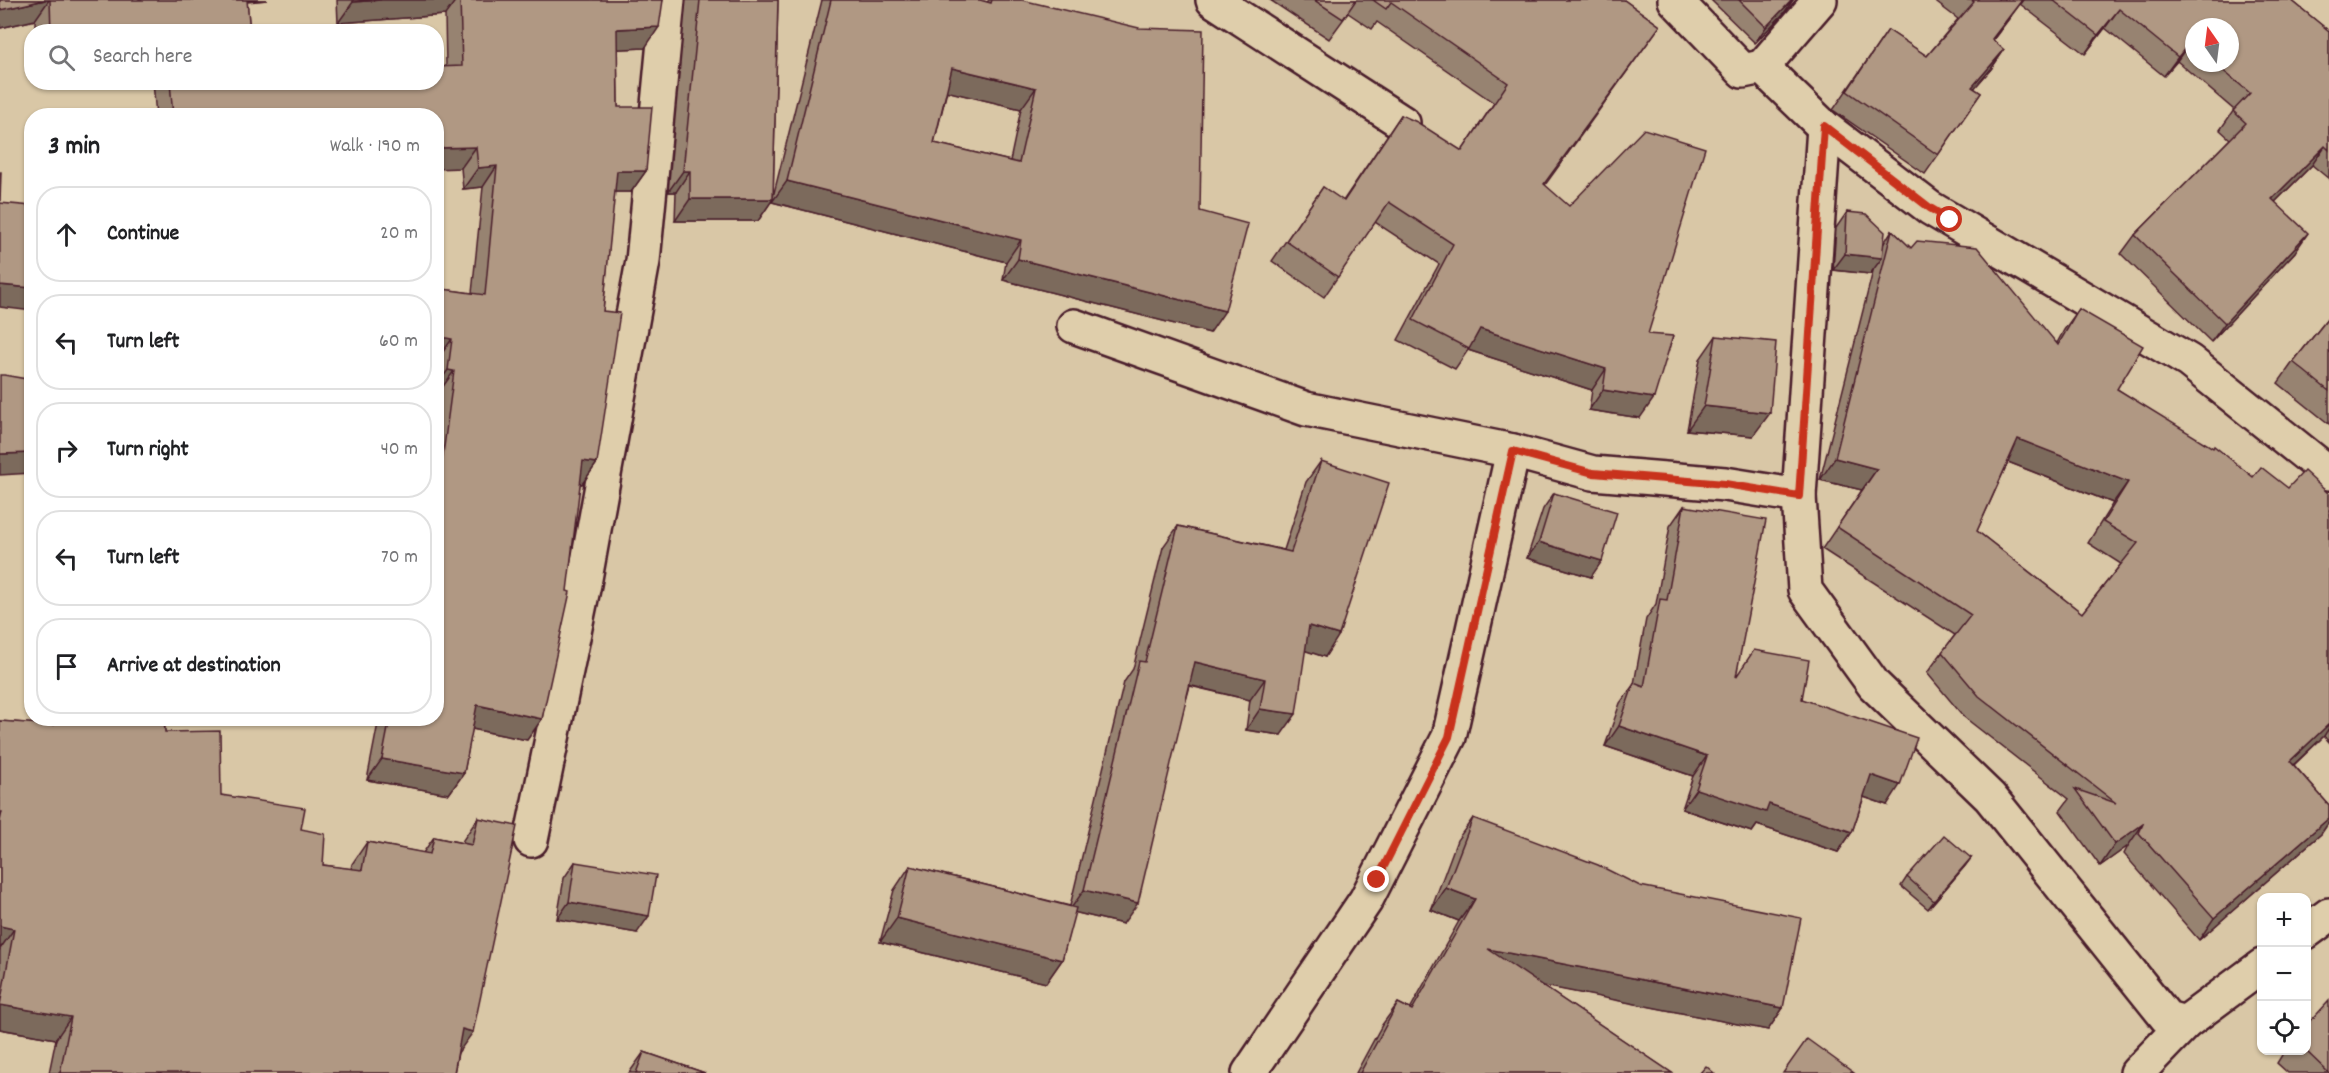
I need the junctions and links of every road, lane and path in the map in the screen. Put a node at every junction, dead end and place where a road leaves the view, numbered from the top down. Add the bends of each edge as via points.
1 (668, 0) edge
2 (1213, 0) edge
3 (1675, 0) edge
4 (1820, 0) edge
5 (1762, 67) junction
6 (1403, 123) edge
7 (1824, 126) junction
8 (1074, 326) dead end
9 (1513, 451) junction
10 (2329, 473) edge
11 (1799, 496) junction
12 (531, 840) dead end
13 (2329, 915) edge
14 (2311, 929) edge
15 (2257, 970) edge
16 (2185, 1023) junction
17 (1249, 1073) edge
18 (2137, 1073) edge

1 - 12 street via 643,261 584,584
2 - 6 street
3 - 5 street via 1743,71
4 - 5 street
5 - 7 street
7 - 10 street via 1930,208 2189,361
7 - 11 street
8 - 9 street via 1306,409
9 - 11 street via 1593,473 1725,484
9 - 17 street via 1449,737 1366,900
11 - 16 street via 1805,590 1874,685 1990,797 2167,1018
13 - 14 street
15 - 16 street
16 - 18 street

